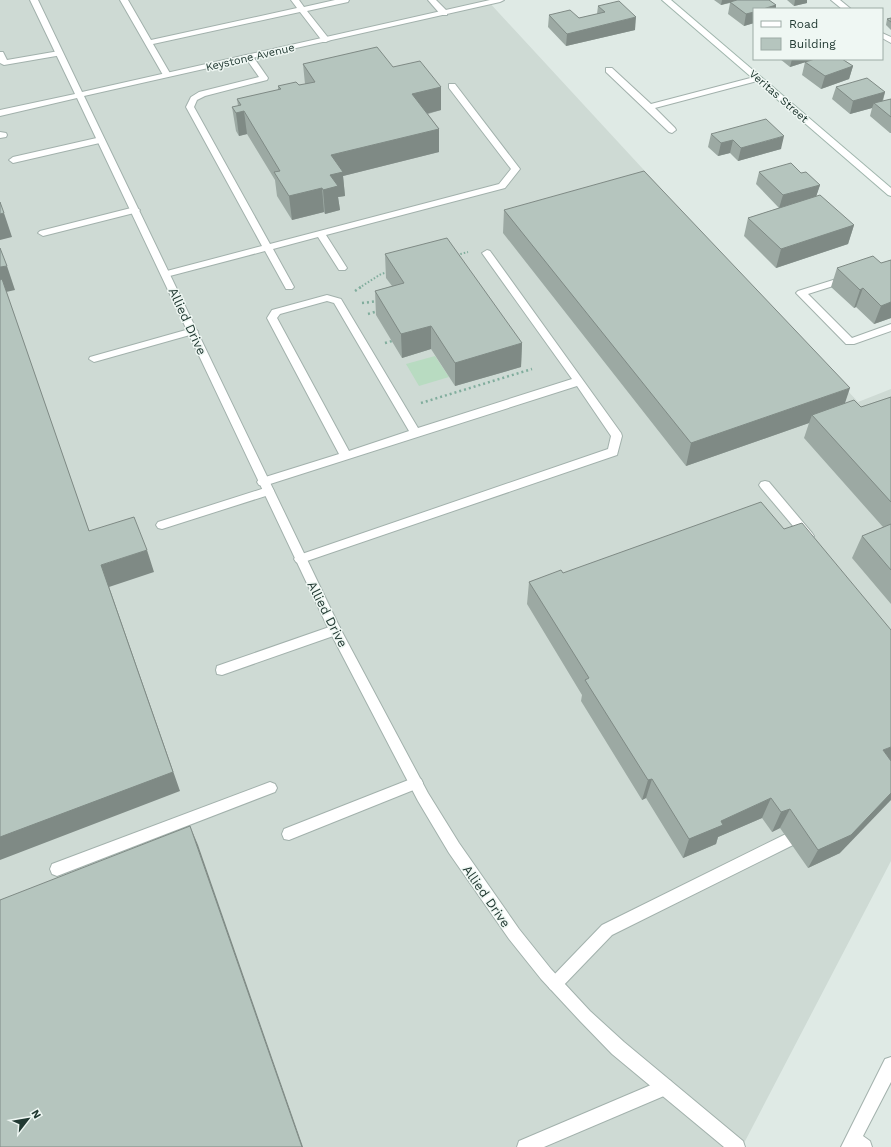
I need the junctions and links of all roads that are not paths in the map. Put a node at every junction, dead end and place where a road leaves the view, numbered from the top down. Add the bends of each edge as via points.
1 (34, 0) edge
2 (124, 0) edge
3 (295, 0) edge
4 (345, 0) edge
5 (432, 0) edge
6 (500, 0) edge
7 (666, 0) edge
8 (835, 0) edge
9 (846, 8) edge
10 (303, 9) junction
11 (444, 13) junction
12 (883, 35) edge
13 (326, 40) junction
14 (891, 41) edge
15 (149, 43) junction
16 (59, 53) junction
17 (0, 54) edge
18 (249, 57) junction
19 (610, 70) dead end
20 (167, 75) junction
21 (758, 78) junction
22 (452, 86) dead end
23 (80, 95) junction
24 (649, 107) junction
25 (0, 113) edge
26 (672, 130) dead end
27 (101, 140) junction
28 (14, 160) dead end
29 (891, 193) edge
30 (135, 210) junction
31 (43, 233) dead end
32 (320, 233) junction
33 (266, 247) junction
34 (487, 253) road end
35 (342, 268) dead end
36 (166, 274) junction
37 (854, 277) edge
38 (289, 287) dead end
39 (891, 327) edge
40 (193, 330) junction
41 (94, 359) dead end
42 (579, 381) junction
43 (416, 434) junction
44 (346, 456) junction
45 (765, 485) dead end
46 (265, 486) junction
47 (162, 525) dead end
48 (816, 546) edge
49 (300, 559) junction
50 (335, 630) junction
51 (222, 670) dead end
52 (416, 783) junction
53 (270, 788) dead end
54 (289, 834) dead end
55 (788, 840) dead end
56 (57, 868) dead end
57 (556, 984) junction
58 (891, 1065) edge
59 (665, 1087) junction
60 (855, 1144) edge
61 (525, 1147) edge
62 (737, 1147) edge

1 - 16 street, Allied Drive
2 - 15 street
3 - 10 street
4 - 10 street
5 - 11 street
6 - 11 street, Keystone Avenue
7 - 21 street, Veritas Street
8 - 9 street
10 - 13 street
10 - 15 street
11 - 13 street, Keystone Avenue
12 - 14 street
13 - 18 street, Keystone Avenue
15 - 20 street
16 - 17 street via 4,63
16 - 23 street, Allied Drive
18 - 20 street, Keystone Avenue
18 - 33 street via 264,78 194,97 190,107
19 - 24 street
20 - 23 street, Keystone Avenue
21 - 24 street
21 - 29 street, Veritas Street
22 - 32 street via 516,169 502,186
23 - 25 street, Keystone Avenue
23 - 27 street, Allied Drive
24 - 26 street
27 - 28 street
27 - 30 street, Allied Drive
30 - 31 street
30 - 36 street, Allied Drive
32 - 33 street
32 - 35 street
33 - 36 street
33 - 38 street
34 - 42 street
36 - 40 street, Allied Drive
37 - 39 street via 801,293 850,342
40 - 41 street
40 - 46 street, Allied Drive
42 - 43 street
42 - 49 street via 617,436 613,452
43 - 44 street
43 - 44 street via 338,301 327,298 276,312 272,318
44 - 46 street
45 - 48 street
46 - 47 street
46 - 49 street, Allied Drive
49 - 50 street, Allied Drive
50 - 51 street
50 - 52 street, Allied Drive
52 - 54 street
52 - 57 street, Allied Drive via 454,848 488,898
53 - 56 street
55 - 57 street via 607,930
57 - 59 street, Allied Drive via 618,1048
58 - 60 street
59 - 61 street
59 - 62 street, Allied Drive

